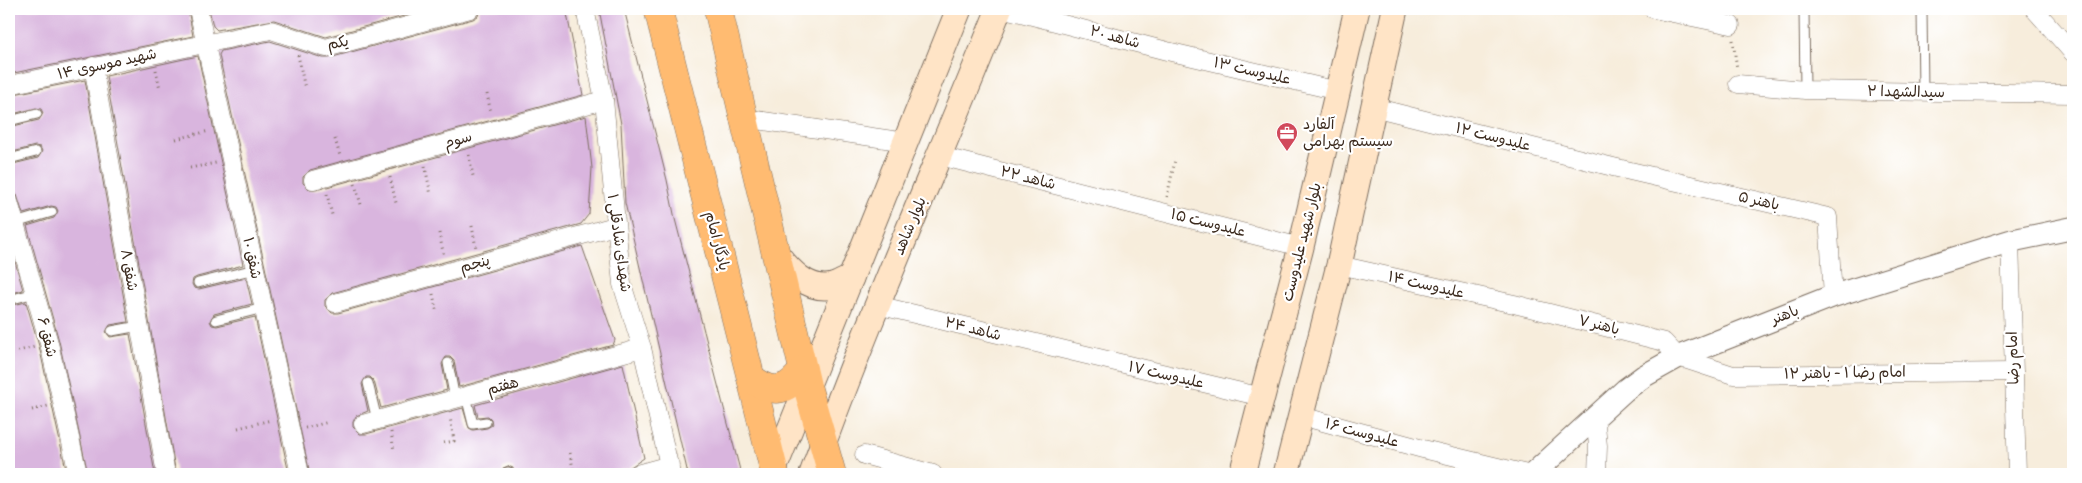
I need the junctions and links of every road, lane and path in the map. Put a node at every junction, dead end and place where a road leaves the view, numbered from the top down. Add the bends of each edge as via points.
1 (198, 9) edge
2 (470, 9) edge
3 (585, 9) edge
4 (658, 9) edge
5 (718, 9) edge
6 (959, 9) edge
7 (999, 9) edge
8 (1005, 9) edge
9 (1357, 9) edge
10 (1395, 9) edge
11 (1653, 9) edge
12 (1804, 9) edge
13 (1922, 9) edge
14 (2034, 9) edge
15 (1731, 25) joint
16 (301, 41) junction
17 (1350, 41) junction
18 (206, 43) junction
19 (1167, 51) joint
20 (1386, 51) junction
21 (2073, 53) edge
22 (93, 66) junction
23 (1738, 84) joint
24 (9, 85) edge
25 (305, 89) dead end
26 (1805, 90) junction
27 (1338, 92) junction
28 (1922, 93) junction
29 (2073, 94) edge
30 (604, 100) junction
31 (1373, 107) junction
32 (37, 114) dead end
33 (743, 118) junction
34 (9, 121) edge
35 (224, 128) junction
36 (466, 138) junction
37 (176, 139) dead end
38 (906, 142) junction
39 (421, 151) junction
40 (36, 152) dead end
41 (940, 156) junction
42 (9, 159) edge
43 (231, 160) junction
44 (386, 160) junction
45 (1175, 160) dead end
46 (1613, 167) joint
47 (190, 168) dead end
48 (352, 170) junction
49 (473, 176) dead end
50 (318, 179) joint
51 (431, 195) dead end
52 (1115, 200) joint
53 (9, 202) edge
54 (396, 203) dead end
55 (362, 208) dead end
56 (52, 212) dead end
57 (1163, 212) junction
58 (332, 215) dead end
59 (15, 223) junction
60 (472, 226) dead end
61 (615, 226) junction
62 (2073, 228) edge
63 (439, 233) dead end
64 (2010, 241) junction
65 (1301, 247) junction
66 (775, 252) junction
67 (479, 263) junction
68 (1339, 265) junction
69 (255, 269) junction
70 (448, 272) junction
71 (851, 278) junction
72 (198, 283) dead end
73 (35, 294) junction
74 (1833, 296) junction
75 (9, 300) edge
76 (335, 303) dead end
77 (1514, 304) joint
78 (877, 305) junction
79 (263, 308) junction
80 (216, 320) dead end
81 (139, 326) junction
82 (112, 332) dead end
83 (642, 348) junction
84 (1070, 352) joint
85 (1678, 357) junction
86 (448, 363) dead end
87 (2014, 372) junction
88 (751, 378) junction
89 (805, 378) junction
90 (368, 382) dead end
91 (1262, 398) junction
92 (456, 399) junction
93 (1300, 416) junction
94 (1595, 416) junction
95 (329, 422) dead end
96 (370, 422) joint
97 (486, 422) dead end
98 (289, 424) junction
99 (238, 428) dead end
100 (444, 443) dead end
101 (823, 443) junction
102 (570, 453) dead end
103 (864, 455) dead end
104 (671, 470) edge
105 (774, 473) edge
106 (78, 474) edge
107 (166, 474) edge
108 (300, 474) edge
109 (574, 474) edge
110 (637, 474) edge
111 (812, 474) edge
112 (832, 474) edge
113 (933, 474) edge
114 (1242, 474) edge
115 (1286, 474) edge
116 (1528, 474) edge
117 (1533, 474) edge
118 (1597, 474) edge
119 (2017, 474) edge

1 - 18 street, شفق ۱۰
2 - 16 street, یکم via 326,48
3 - 30 street, شهدای شادقلی ۱
4 - 88 main road, یادگار امام
5 - 33 main road
6 - 38 main road
7 - 41 main road, بلوار شاهد
8 - 19 street, شاهد ۲۰
9 - 17 main road, بلوار شهید علیدوست
10 - 20 main road
11 - 15 street
12 - 26 lane
13 - 28 lane
14 - 21 street
15 - 23 path
16 - 18 street, یکم via 271,30
16 - 25 path via 297,50
17 - 20 main road
17 - 27 main road, بلوار شهید علیدوست
18 - 22 street, شهید موسوی ۱۴
18 - 35 street, شفق ۱۰
19 - 27 street, علیدوست ۱۳
20 - 31 main road
22 - 24 street, شهید موسوی ۱۴
22 - 81 street, شفق ۸
23 - 26 street, سیدالشهدا ۲
26 - 28 street, سیدالشهدا ۲
27 - 65 main road, بلوار شهید علیدوست
28 - 29 street, سیدالشهدا ۲
30 - 36 street, سوم
30 - 61 street, شهدای شادقلی ۱
31 - 46 street, علیدوست ۱۲
31 - 68 main road
32 - 34 lane
33 - 38 street
33 - 66 main road
35 - 37 path
35 - 43 street, شفق ۱۰
36 - 39 street, سوم
36 - 49 path
38 - 71 main road
39 - 44 street, سوم
39 - 51 path
40 - 42 lane
41 - 52 street, شاهد ۲۲
41 - 78 main road, بلوار شاهد
43 - 47 path
43 - 69 street, شفق ۱۰
44 - 48 street, سوم
44 - 54 path
45 - 57 path
46 - 74 street, باهنر ۵ via 1828,217
48 - 50 street, سوم
48 - 55 path
50 - 58 path
52 - 57 street, علیدوست ۱۵
53 - 59 street, شفق ۶
56 - 59 lane
57 - 65 street, علیدوست ۱۵
59 - 73 street, شفق ۶
60 - 67 path
61 - 67 street, پنجم
61 - 83 street, شهدای شادقلی ۱ via 622,284
62 - 64 street, باهنر
63 - 70 path
64 - 74 street, باهنر
64 - 87 street, امام رضا
65 - 91 main road, بلوار شهید علیدوست
66 - 71 main road via 798,278 816,287 833,286
66 - 89 main road
67 - 70 street, پنجم
68 - 77 street, علیدوست ۱۴
68 - 93 main road
69 - 72 lane
69 - 79 street, شفق ۱۰
70 - 76 street, پنجم
71 - 89 main road
73 - 75 lane
73 - 106 street, شفق ۶
74 - 85 street, باهنر
77 - 85 street, باهنر ۷ via 1664,342
78 - 84 street, شاهد ۲۴
78 - 101 main road, بلوار شاهد
79 - 80 lane
79 - 98 street, شفق ۱۰
81 - 82 lane
81 - 107 street, شفق ۸
83 - 92 street, هفتم
83 - 104 street, شهدای شادقلی ۱
84 - 91 street, علیدوست ۱۷
85 - 87 street, امام رضا ۱ - باهنر ۱۲ via 1734,374
85 - 94 street, باهنر via 1644,376
86 - 92 lane
87 - 119 street, امام رضا
88 - 89 main road via 766,388 778,389
88 - 105 main road, یادگار امام
89 - 101 main road
89 - 105 main road
90 - 96 lane
91 - 114 main road, بلوار شهید علیدوست
92 - 96 street, هفتم
92 - 97 lane via 473,424
92 - 100 path via 454,441
93 - 115 main road
93 - 116 street, علیدوست ۱۶ via 1423,450
94 - 117 street, باهنر
94 - 118 street
95 - 98 path
98 - 99 path
98 - 108 street, شفق ۱۰
101 - 111 main road, بلوار شاهد
101 - 112 main road
102 - 109 path
103 - 113 street
104 - 110 street

